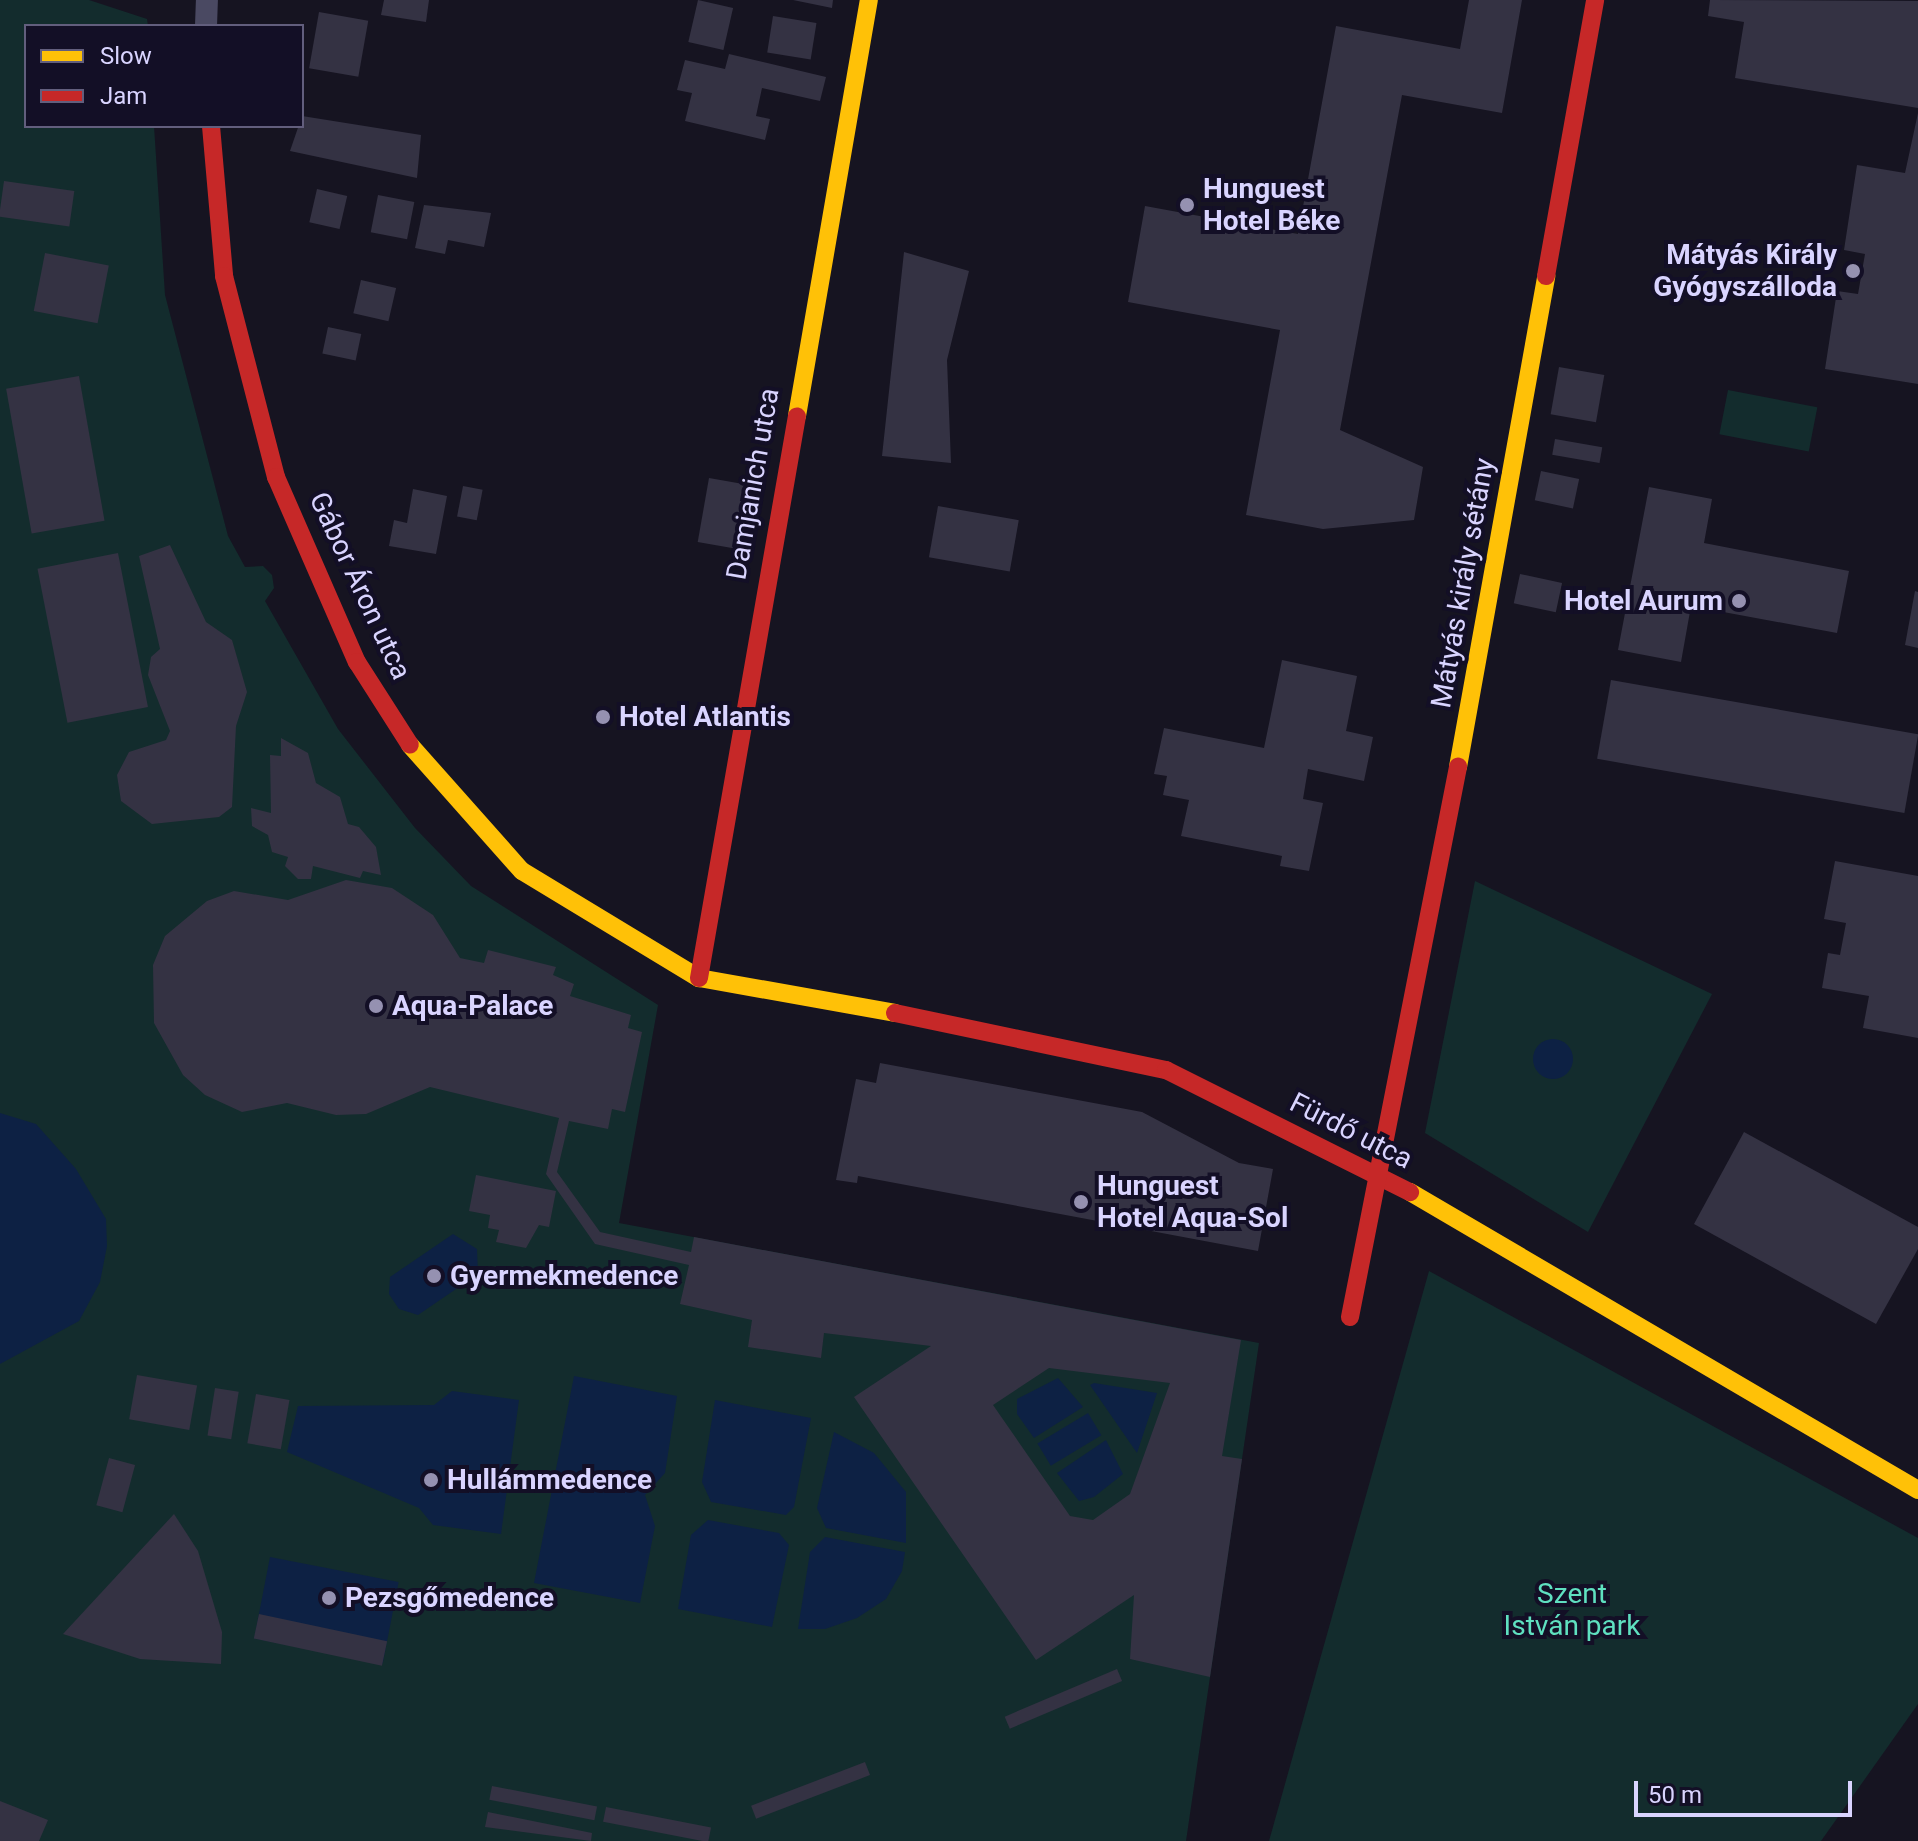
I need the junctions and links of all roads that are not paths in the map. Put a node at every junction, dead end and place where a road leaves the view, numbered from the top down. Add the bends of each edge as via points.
1 (207, 0) edge
2 (869, 0) edge
3 (1595, 0) edge
4 (206, 24) edge
5 (211, 128) edge
6 (699, 978) junction
7 (1379, 1175) junction
8 (1350, 1317) dead end
9 (1917, 1485) edge

1 - 4 street
2 - 6 street, Damjanich utca
3 - 7 street, Mátyás király sétány
5 - 6 street, Gábor Áron utca via 224,276 276,477 357,662 422,765 522,871
6 - 7 street, Fürdő utca via 1129,1057
7 - 8 street
7 - 9 street, Fürdő utca

